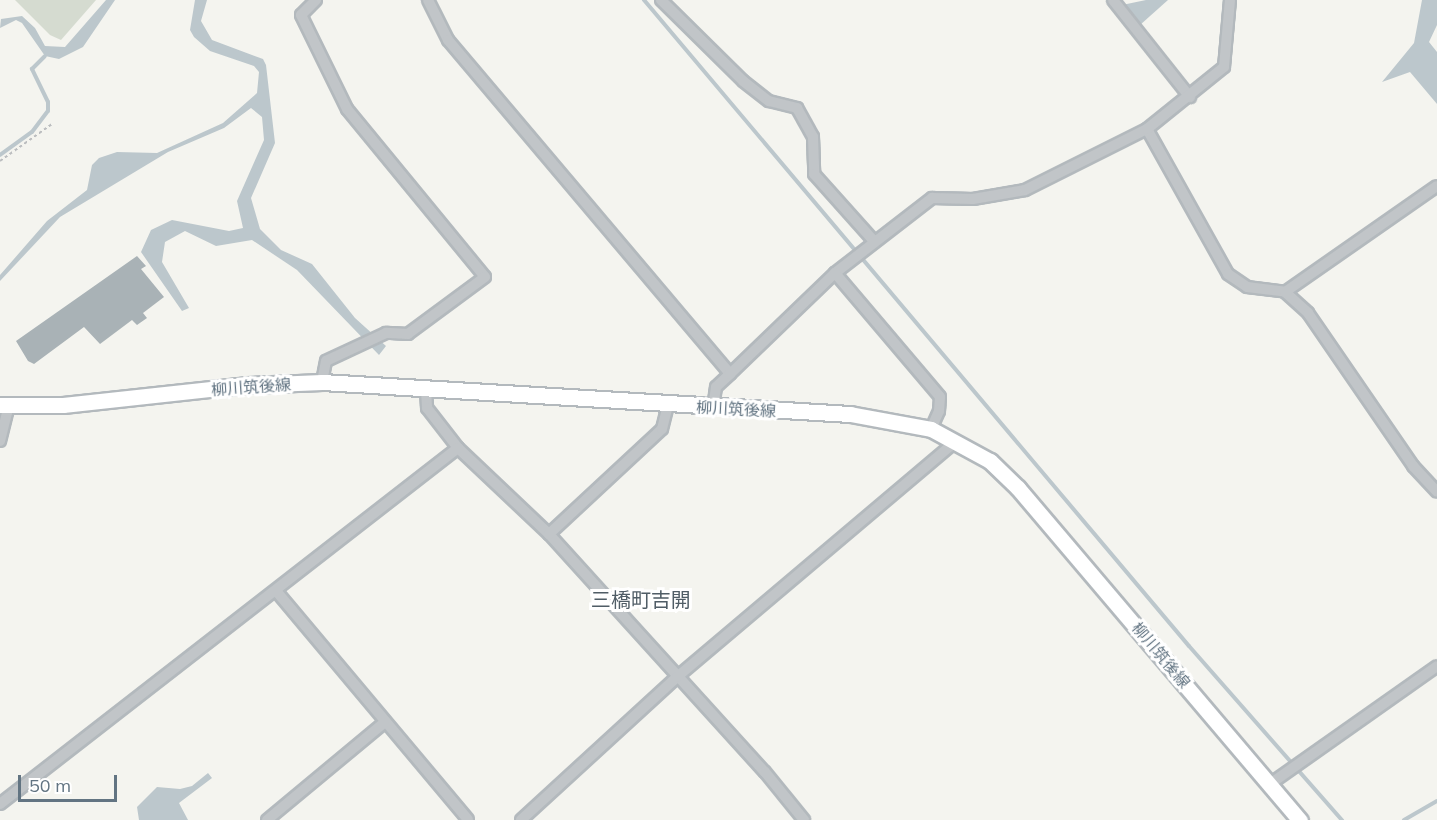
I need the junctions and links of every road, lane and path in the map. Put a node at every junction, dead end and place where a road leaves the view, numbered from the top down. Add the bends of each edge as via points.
1 (316, 0) edge
2 (428, 0) edge
3 (661, 0) edge
4 (1113, 0) edge
5 (1230, 0) edge
6 (1190, 98) junction
7 (52, 124) dead end
8 (1147, 129) junction
9 (0, 161) edge
10 (1437, 186) edge
11 (873, 240) junction
12 (835, 273) junction
13 (1285, 292) junction
14 (730, 374) junction
15 (322, 382) junction
16 (426, 389) junction
17 (668, 405) junction
18 (5, 406) edge
19 (713, 408) junction
20 (931, 429) junction
21 (0, 441) edge
22 (955, 441) junction
23 (458, 448) junction
24 (1437, 492) edge
25 (549, 534) junction
26 (277, 592) junction
27 (1437, 666) edge
28 (677, 677) junction
29 (384, 723) junction
30 (1270, 784) junction
31 (0, 804) edge
32 (267, 820) edge
33 (468, 820) edge
34 (521, 820) edge
35 (804, 820) edge
36 (1300, 820) edge

1 - 15 street via 301,15 348,109 485,277 408,334 386,333 326,361
2 - 14 street via 448,40
3 - 11 street via 743,81 770,100 796,108 813,137 814,174
4 - 6 street
5 - 6 street via 1224,67
6 - 8 street
7 - 9 path
8 - 11 street via 1025,190 973,199 932,198
8 - 13 street via 1228,274 1247,287
10 - 13 street
11 - 12 street
12 - 14 street
12 - 20 street via 940,397
13 - 24 street via 1322,331 1369,405
14 - 19 street via 716,387
15 - 16 main road, 柳川筑後線
15 - 18 main road, 柳川筑後線
16 - 17 main road, 柳川筑後線
16 - 23 street via 427,408
17 - 19 main road, 柳川筑後線
17 - 25 street via 662,429 594,488 583,507
18 - 21 street
19 - 20 main road, 柳川筑後線 via 850,414
20 - 22 main road, 柳川筑後線
22 - 28 street
22 - 30 main road, 柳川筑後線 via 990,461 1051,523
23 - 25 street
23 - 26 street
25 - 28 street
26 - 29 street
26 - 31 street
27 - 30 street
28 - 34 street
28 - 35 street
29 - 32 street
29 - 33 street
30 - 36 main road, 柳川筑後線

